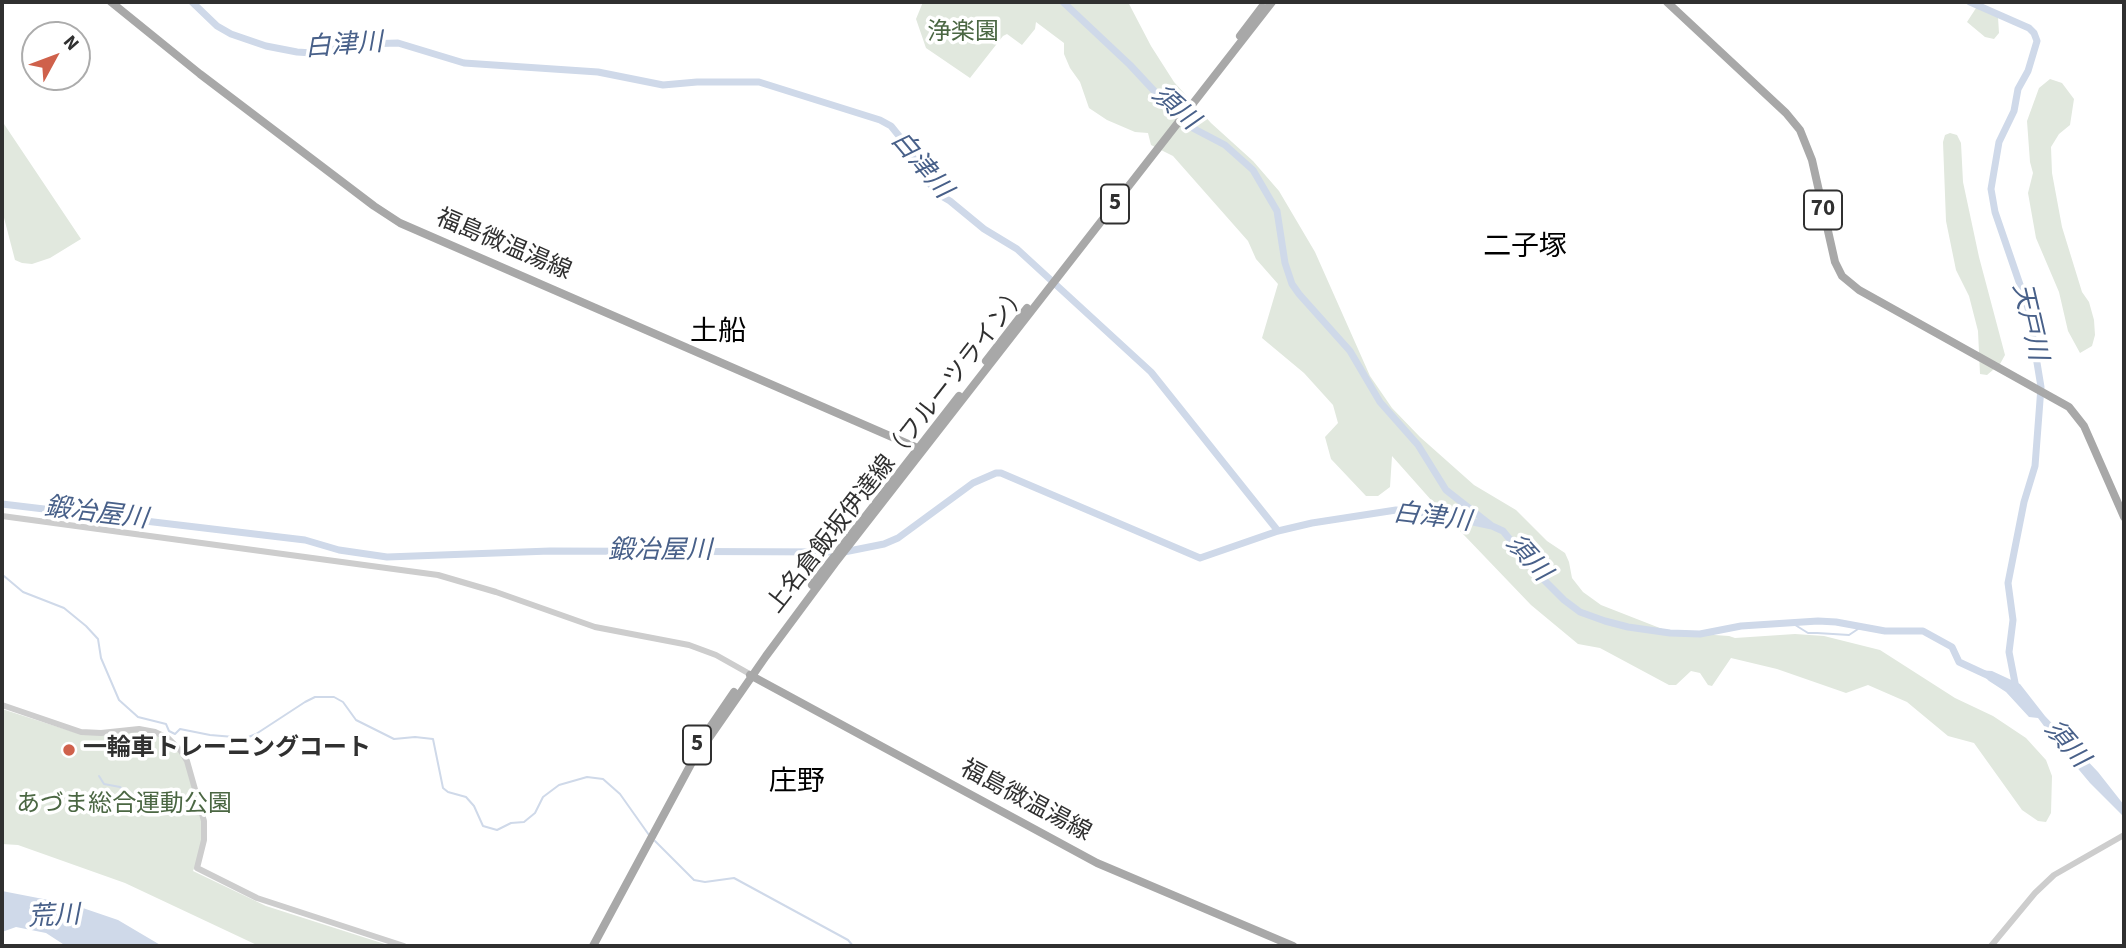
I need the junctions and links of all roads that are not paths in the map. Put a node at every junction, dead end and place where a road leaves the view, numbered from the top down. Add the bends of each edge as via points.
1 (111, 2) edge
2 (1266, 2) edge
3 (1272, 2) edge
4 (1667, 2) edge
5 (1202, 90) junction
6 (922, 450) junction
7 (2, 516) edge
8 (2124, 517) edge
9 (750, 675) junction
10 (2, 705) edge
11 (2124, 835) edge
12 (404, 946) edge
13 (587, 946) edge
14 (593, 946) edge
15 (1293, 946) edge
16 (1991, 946) edge

1 - 6 main road, 福島微温湯線 via 400,223
2 - 5 main road, 上名倉飯坂伊達線（フルーツライン） / 5
3 - 5 main road, 上名倉飯坂伊達線（フルーツライン） / 5
4 - 8 main road, 70 via 1800,130 1812,160 1835,262 1843,276 1859,290 2069,407 2082,422
5 - 6 main road, 上名倉飯坂伊達線（フルーツライン） / 5
6 - 9 main road, 上名倉飯坂伊達線（フルーツライン） / 5
7 - 9 street via 438,575 594,627 689,645
9 - 13 main road, 上名倉飯坂伊達線（フルーツライン） / 5 via 688,758
9 - 14 main road, 上名倉飯坂伊達線（フルーツライン） / 5 via 679,784
9 - 15 main road, 福島微温湯線 via 1097,863
10 - 12 street via 81,732 139,729 168,738 187,761 204,821 197,868 273,904
11 - 16 street via 2054,875

